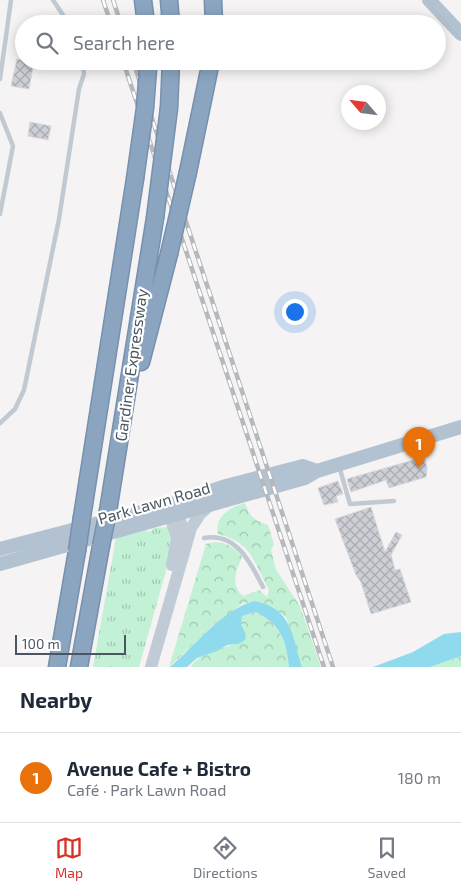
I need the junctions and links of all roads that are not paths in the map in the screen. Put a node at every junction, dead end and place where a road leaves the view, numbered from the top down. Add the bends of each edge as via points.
1 (11, 0) edge
2 (53, 0) edge
3 (143, 0) edge
4 (169, 0) edge
5 (213, 0) edge
6 (429, 0) edge
7 (63, 15) edge
8 (145, 15) edge
9 (170, 15) edge
10 (214, 15) edge
11 (443, 15) edge
12 (446, 18) edge
13 (461, 34) edge
14 (83, 70) edge
15 (147, 70) edge
16 (171, 70) edge
17 (209, 70) edge
18 (0, 79) edge
19 (0, 113) edge
20 (0, 214) edge
21 (0, 423) edge
22 (461, 427) edge
23 (117, 462) junction
24 (339, 464) junction
25 (317, 471) junction
26 (394, 501) dead end
27 (209, 506) junction
28 (172, 510) junction
29 (204, 538) dead end
30 (0, 549) edge
31 (182, 558) junction
32 (0, 564) edge
33 (263, 586) dead end
34 (149, 661) edge
35 (57, 667) edge
36 (80, 667) edge

1 - 18 lane
2 - 7 lane
3 - 8 highway
4 - 9 highway
5 - 10 highway
6 - 11 main road
12 - 13 main road
14 - 21 lane via 59,219 24,390 15,409
15 - 35 highway, Gardiner Expressway, bridge via 146,108
16 - 23 highway, Gardiner Expressway, bridge via 155,218
17 - 23 highway, bridge via 169,254
19 - 20 lane via 13,146
22 - 24 main road, Park Lawn Road
23 - 36 highway, Gardiner Expressway, bridge
24 - 25 main road, Park Lawn Road
24 - 26 lane via 350,504
25 - 27 main road, Park Lawn Road via 305,478
25 - 28 main road, Park Lawn Road via 303,466
27 - 28 main road, Park Lawn Road
27 - 31 main road via 191,528
28 - 30 main road, Park Lawn Road
28 - 31 main road via 183,530
28 - 32 main road, Park Lawn Road
28 - 34 main road via 176,547
29 - 33 lane via 223,539 236,546 254,568
31 - 34 main road

